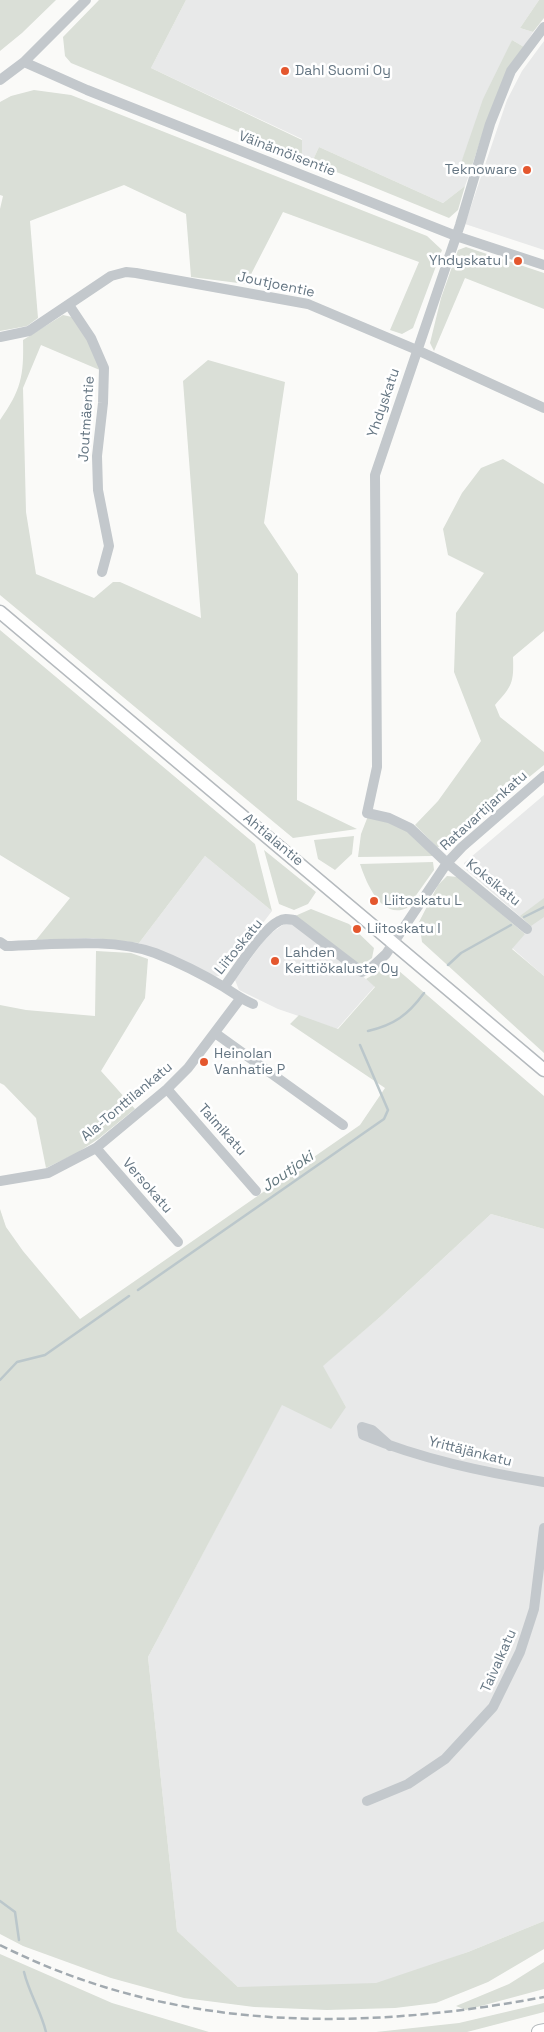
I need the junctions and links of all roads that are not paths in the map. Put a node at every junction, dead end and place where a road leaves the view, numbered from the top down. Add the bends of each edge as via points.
1 (86, 0) edge
2 (544, 27) edge
3 (24, 62) junction
4 (0, 80) edge
5 (456, 236) junction
6 (544, 265) edge
7 (69, 305) junction
8 (0, 337) edge
9 (417, 350) junction
10 (544, 408) edge
11 (102, 572) dead end
12 (0, 612) edge
13 (544, 776) edge
14 (367, 813) joint
15 (447, 863) junction
16 (527, 929) dead end
17 (0, 942) edge
18 (394, 942) junction
19 (224, 987) junction
20 (240, 999) junction
21 (254, 1004) dead end
22 (215, 1034) junction
23 (544, 1070) edge
24 (167, 1089) junction
25 (342, 1125) dead end
26 (96, 1148) junction
27 (0, 1180) edge
28 (256, 1191) dead end
29 (178, 1242) dead end
30 (390, 1446) dead end
31 (544, 1482) edge
32 (544, 1528) edge
33 (367, 1801) dead end
34 (544, 2031) edge
35 (539, 2032) edge

1 - 3 street
2 - 5 street, Yhdyskatu via 511,71 490,124
3 - 4 street
3 - 5 street, Väinämöisentie
5 - 6 street, Väinämöisentie
5 - 9 street, Yhdyskatu
7 - 8 street, Joutjoentie via 29,332
7 - 9 street, Joutjoentie via 111,276 136,273 308,304
7 - 11 street, Joutmäentie via 91,338 104,368 97,456 98,490 109,546
9 - 10 street, Joutjoentie
9 - 14 street, Yhdyskatu via 375,475 377,767
12 - 18 main road, Ahtialantie
13 - 15 street, Ratavartijankatu
14 - 15 street, Koksikatu via 389,818 410,828
15 - 16 street, Koksikatu
15 - 18 street, Ratavartijankatu
17 - 19 street via 6,946 133,946
18 - 19 street, Liitoskatu via 386,954 362,972 294,920 285,919 264,934
18 - 23 main road, Ahtialantie
19 - 20 street
20 - 21 street
20 - 22 street, Ala-Tonttilankatu
22 - 24 street, Ala-Tonttilankatu
22 - 25 street
24 - 26 street, Ala-Tonttilankatu
24 - 28 street, Taimikatu
26 - 27 street, Ala-Tonttilankatu via 48,1173
26 - 29 street, Versokatu
30 - 31 street, Yrittäjänkatu via 491,1473
32 - 33 street, Taivalkatu via 534,1610 520,1652 494,1707 445,1759 408,1784
34 - 35 highway

